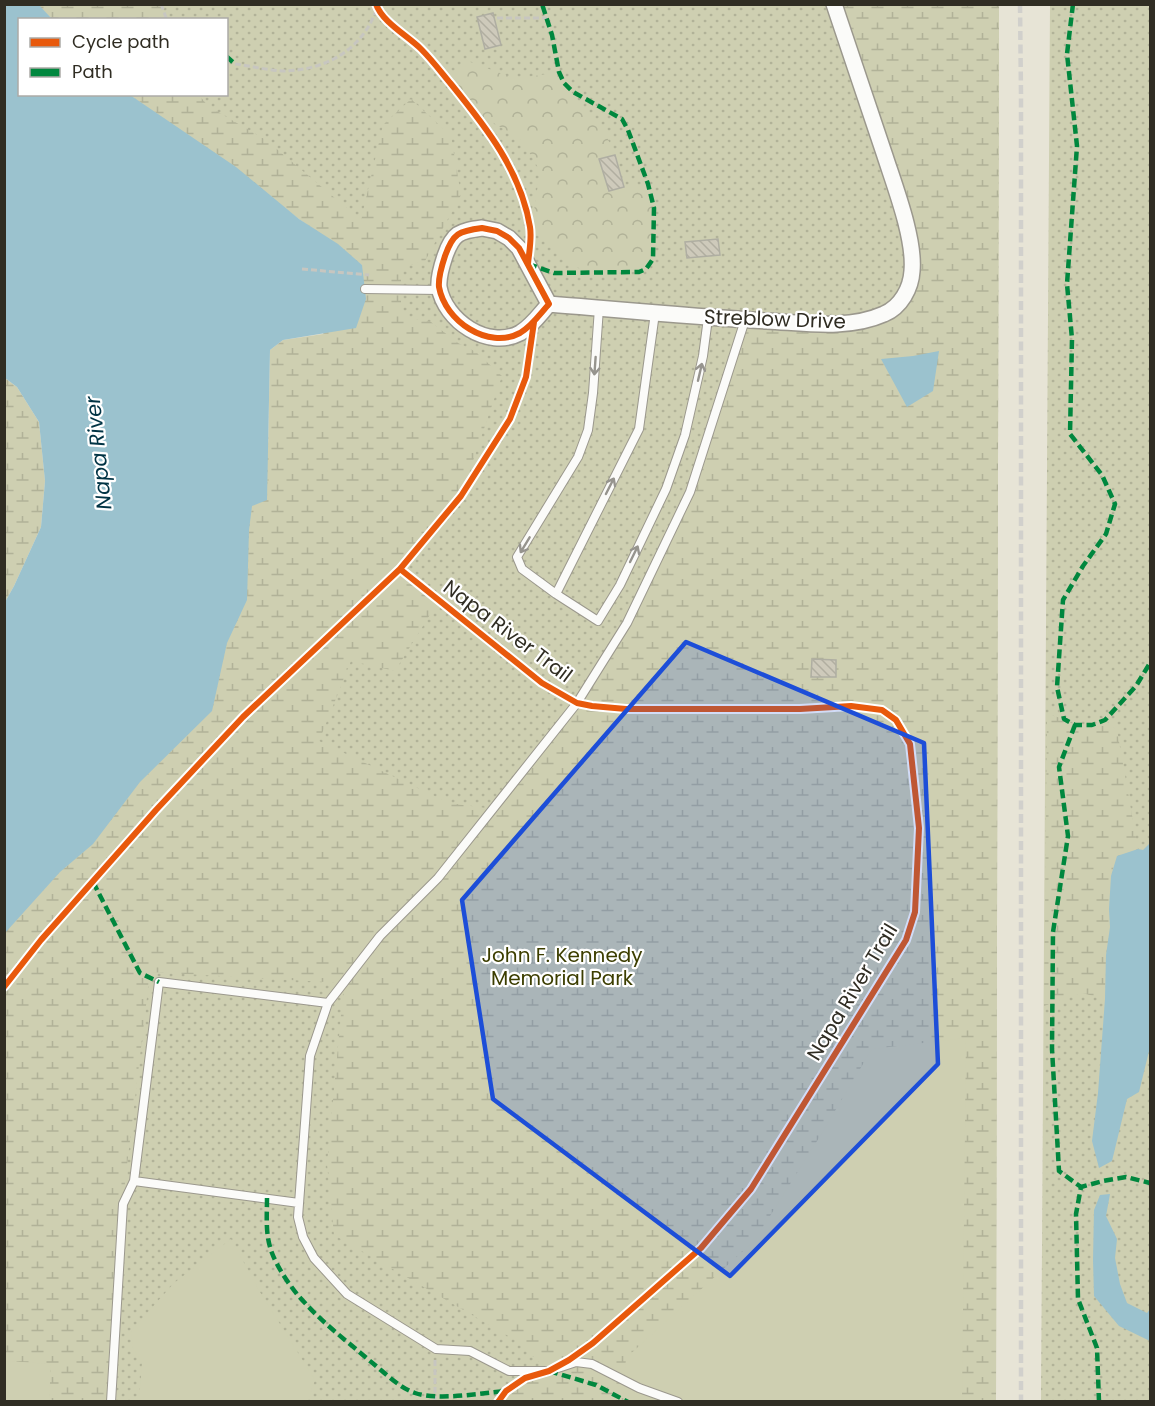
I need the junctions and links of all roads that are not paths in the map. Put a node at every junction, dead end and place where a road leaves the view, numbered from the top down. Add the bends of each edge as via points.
1 (834, 4) edge
2 (365, 289) dead end
3 (440, 290) junction
4 (549, 304) junction
5 (599, 308) junction
6 (655, 313) junction
7 (708, 318) junction
8 (745, 320) junction
9 (556, 594) junction
10 (328, 1003) junction
11 (134, 1181) junction
12 (299, 1203) junction
13 (111, 1401) edge
14 (678, 1401) edge

1 - 8 street, Streblow Drive via 898,197 912,251 911,283 896,308 867,320 839,325
2 - 3 lane
3 - 4 street via 453,316 463,325 502,339 522,332
3 - 4 street via 440,276 451,241 464,230 482,228 496,231 519,248
4 - 5 street, Streblow Drive
5 - 6 street, Streblow Drive
5 -> 9 lane via 588,430 578,457 518,557 522,569
6 - 7 street, Streblow Drive
9 -> 6 lane via 639,429
7 - 8 street, Streblow Drive
9 -> 7 lane via 598,621 620,585 666,489 685,435
8 - 10 lane via 690,492 627,623 578,703 438,878 380,936
10 - 11 lane via 159,981
10 - 12 lane via 309,1056
11 - 12 lane
11 - 13 lane via 123,1204
12 - 14 lane via 303,1238 314,1258 347,1294 436,1349 470,1351 508,1371 549,1371 576,1362 592,1364 639,1388

